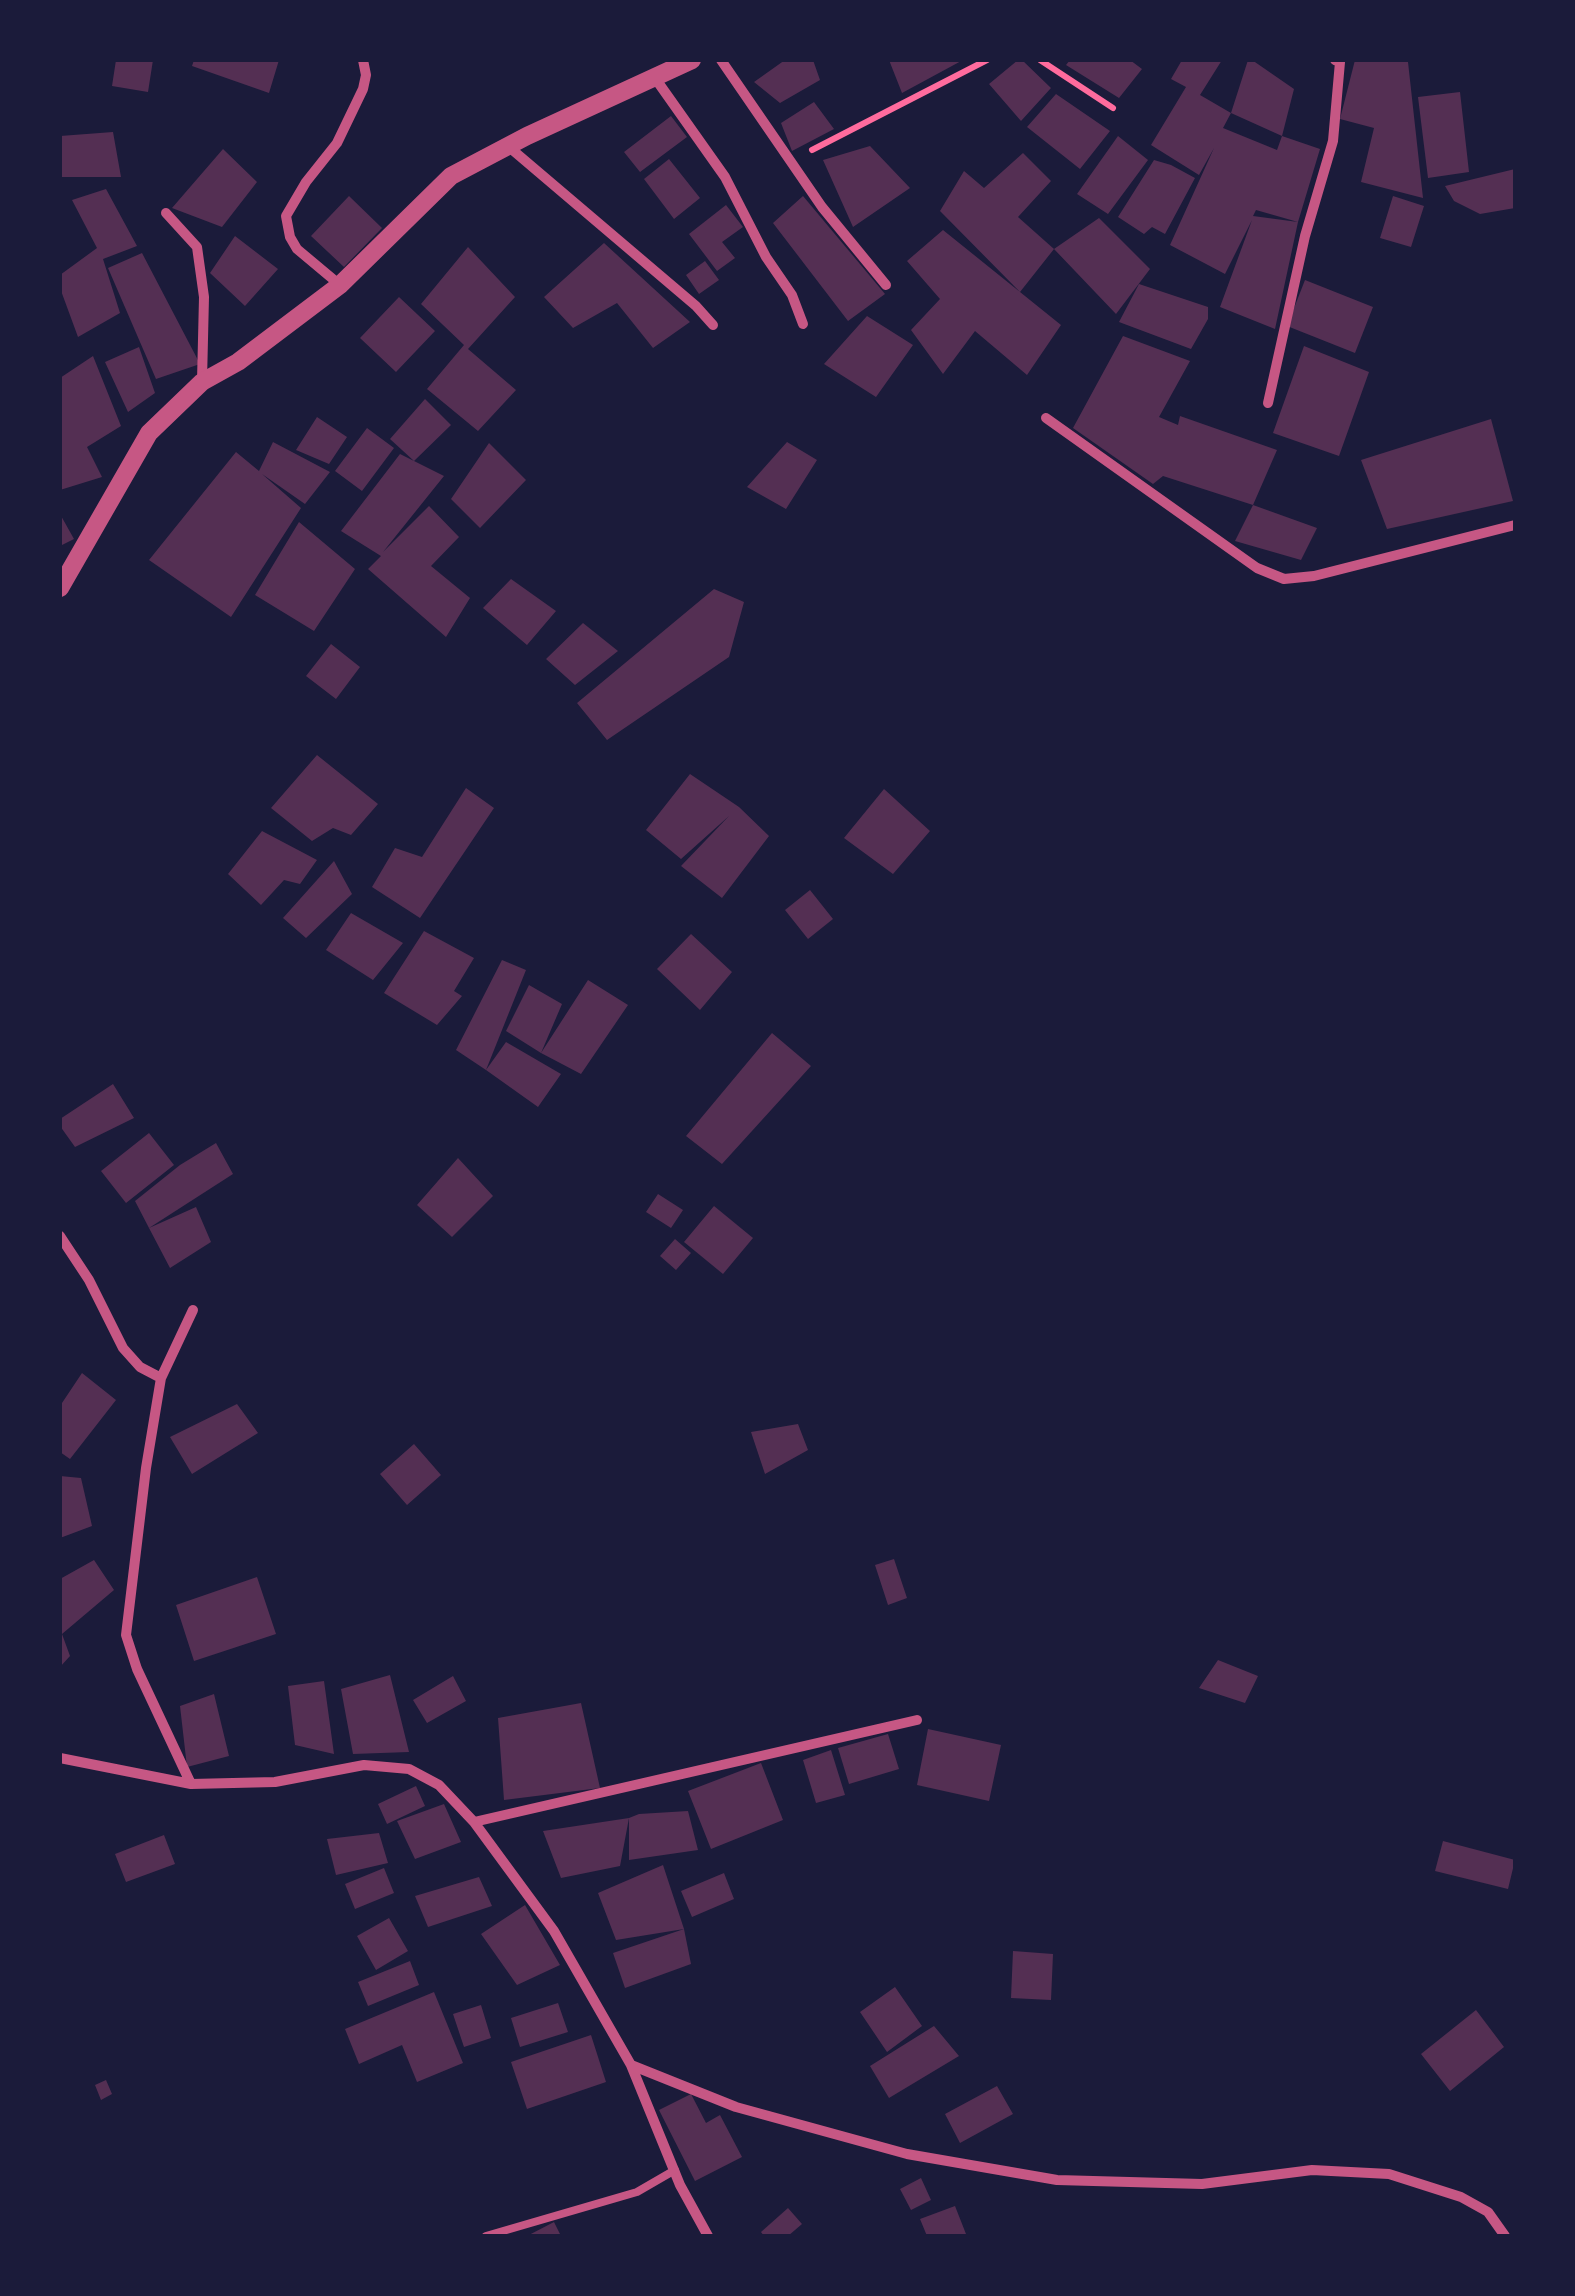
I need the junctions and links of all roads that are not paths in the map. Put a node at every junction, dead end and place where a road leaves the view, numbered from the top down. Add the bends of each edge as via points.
1 (363, 60) edge
2 (692, 60) edge
3 (721, 60) edge
4 (1335, 60) edge
5 (656, 78) junction
6 (509, 147) junction
7 (166, 213) dead end
8 (340, 284) junction
9 (886, 285) dead end
10 (804, 324) dead end
11 (713, 325) dead end
12 (202, 382) junction
13 (1268, 404) dead end
14 (1046, 418) dead end
15 (1515, 525) edge
16 (60, 588) edge
17 (60, 1236) edge
18 (193, 1310) dead end
19 (161, 1378) junction
20 (917, 1720) dead end
21 (60, 1758) edge
22 (191, 1784) junction
23 (474, 1822) junction
24 (631, 2064) junction
25 (675, 2170) junction
26 (486, 2236) edge
27 (708, 2236) edge
28 (1505, 2236) edge

1 - 8 street via 363,89 286,216 297,249
2 - 5 street
3 - 9 street via 789,162
4 - 13 street via 1340,62 1332,141
5 - 6 street
5 - 10 street via 725,177
6 - 8 street via 451,176
6 - 11 street
7 - 12 street via 197,247 204,297
8 - 12 street
12 - 16 street via 149,432
14 - 15 street via 1257,568 1284,579
17 - 19 street via 122,1348
18 - 19 street
19 - 22 street via 126,1636
20 - 23 street
21 - 22 street
22 - 23 street via 275,1782 387,1766 439,1786
23 - 24 street via 554,1930
24 - 25 street
24 - 28 street via 736,2107 832,2134 1057,2180 1202,2184 1312,2170 1389,2174 1461,2197 1488,2212
25 - 26 lane via 636,2192
25 - 27 street

